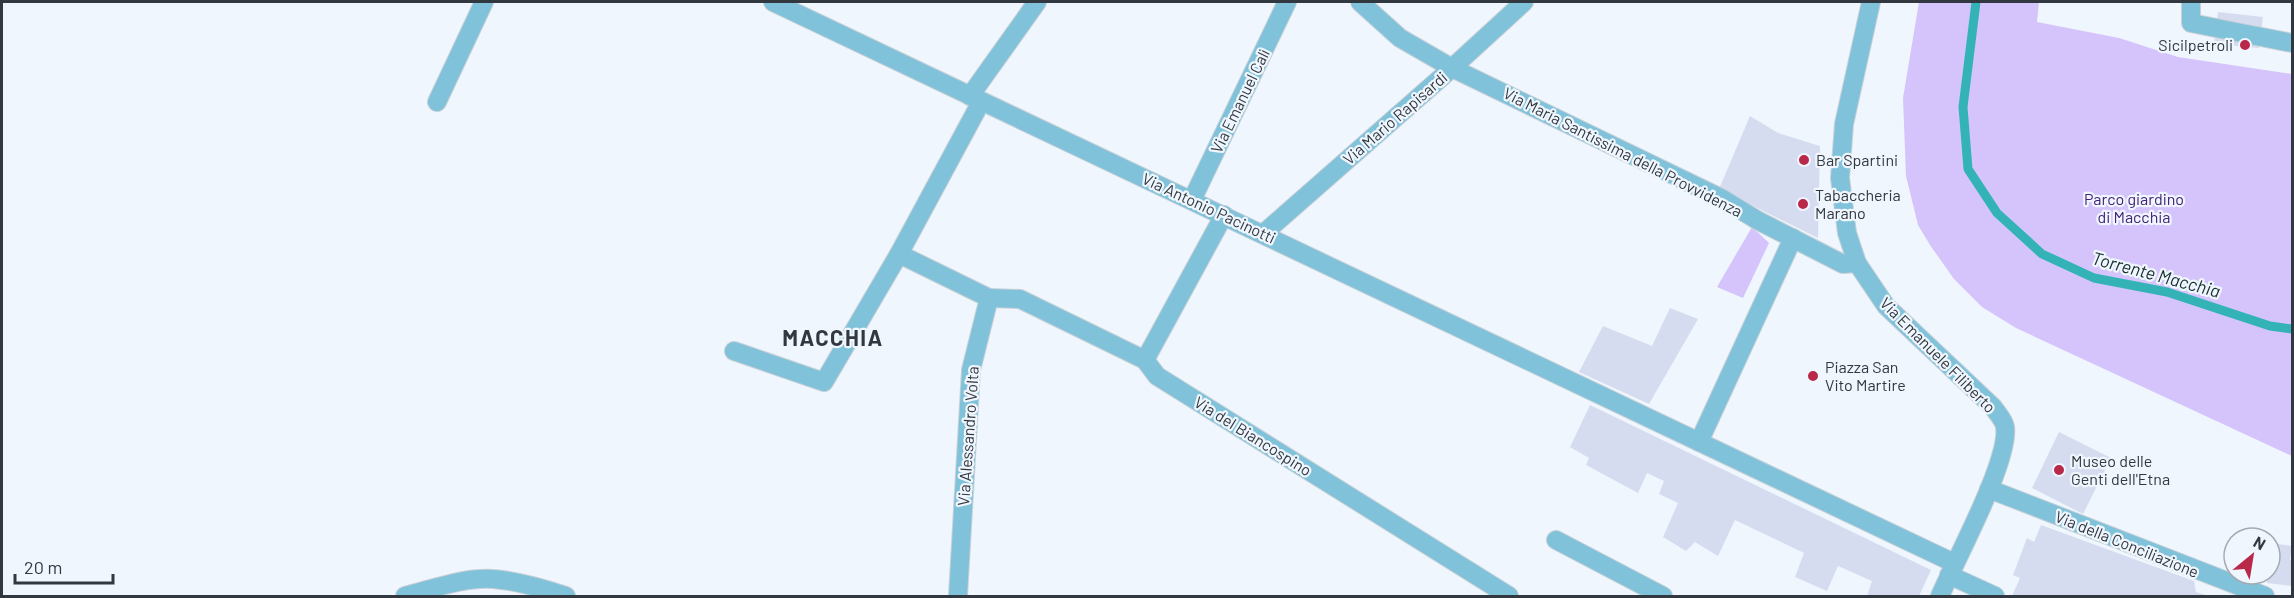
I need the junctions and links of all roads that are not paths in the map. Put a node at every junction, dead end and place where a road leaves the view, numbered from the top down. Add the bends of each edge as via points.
1 (484, 2) edge
2 (773, 2) edge
3 (1037, 2) edge
4 (1287, 2) edge
5 (1360, 2) edge
6 (1524, 2) edge
7 (1871, 2) edge
8 (2191, 2) edge
9 (2292, 43) edge
10 (1452, 68) junction
11 (975, 99) junction
12 (437, 102) dead end
13 (1192, 200) junction
14 (1224, 215) junction
15 (1263, 233) junction
16 (1793, 238) junction
17 (899, 254) junction
18 (1857, 263) junction
19 (989, 298) junction
20 (734, 351) dead end
21 (1145, 360) junction
22 (1699, 442) junction
23 (1989, 489) junction
24 (1556, 540) dead end
25 (1952, 569) junction
26 (405, 597) edge
27 (566, 597) edge
28 (958, 597) edge
29 (1509, 597) edge
30 (1663, 597) edge
31 (1940, 597) edge
32 (1995, 597) edge
33 (2265, 597) edge

1 - 12 street
2 - 11 street, Via Antonio Pacinotti
3 - 11 street
4 - 13 street, Via Emanuel Calì
5 - 10 street, Via Maria Santissima della Provvidenza via 1400,38
6 - 10 street, Via Mario Rapisardi
7 - 18 street, Via Emanuele Filiberto via 1844,124 1840,178 1847,233
8 - 9 street via 2191,23
10 - 15 street, Via Mario Rapisardi
10 - 16 street, Via Maria Santissima della Provvidenza via 1721,198
11 - 13 street, Via Antonio Pacinotti
11 - 17 street
13 - 14 street, Via Antonio Pacinotti
14 - 15 street, Via Antonio Pacinotti
14 - 21 street
15 - 22 street, Via Antonio Pacinotti
16 - 18 street, Via Maria Santissima della Provvidenza via 1843,264
16 - 22 street
17 - 19 street
17 - 20 street via 824,382
18 - 23 street, Via Emanuele Filiberto via 1886,306 1993,407 2005,425 2005,442
19 - 21 street, Via del Biancospino via 1020,299
19 - 28 street, Via Alessandro Volta via 970,370
21 - 29 street, Via del Biancospino via 1157,376
22 - 25 street, Via Antonio Pacinotti
23 - 25 street, Via Emanuele Filiberto
23 - 33 street, Via della Conciliazione
24 - 30 street
25 - 31 street, Via Emanuele Filiberto
25 - 32 street, Via Antonio Pacinotti
26 - 27 street via 449,584 491,579 535,586

